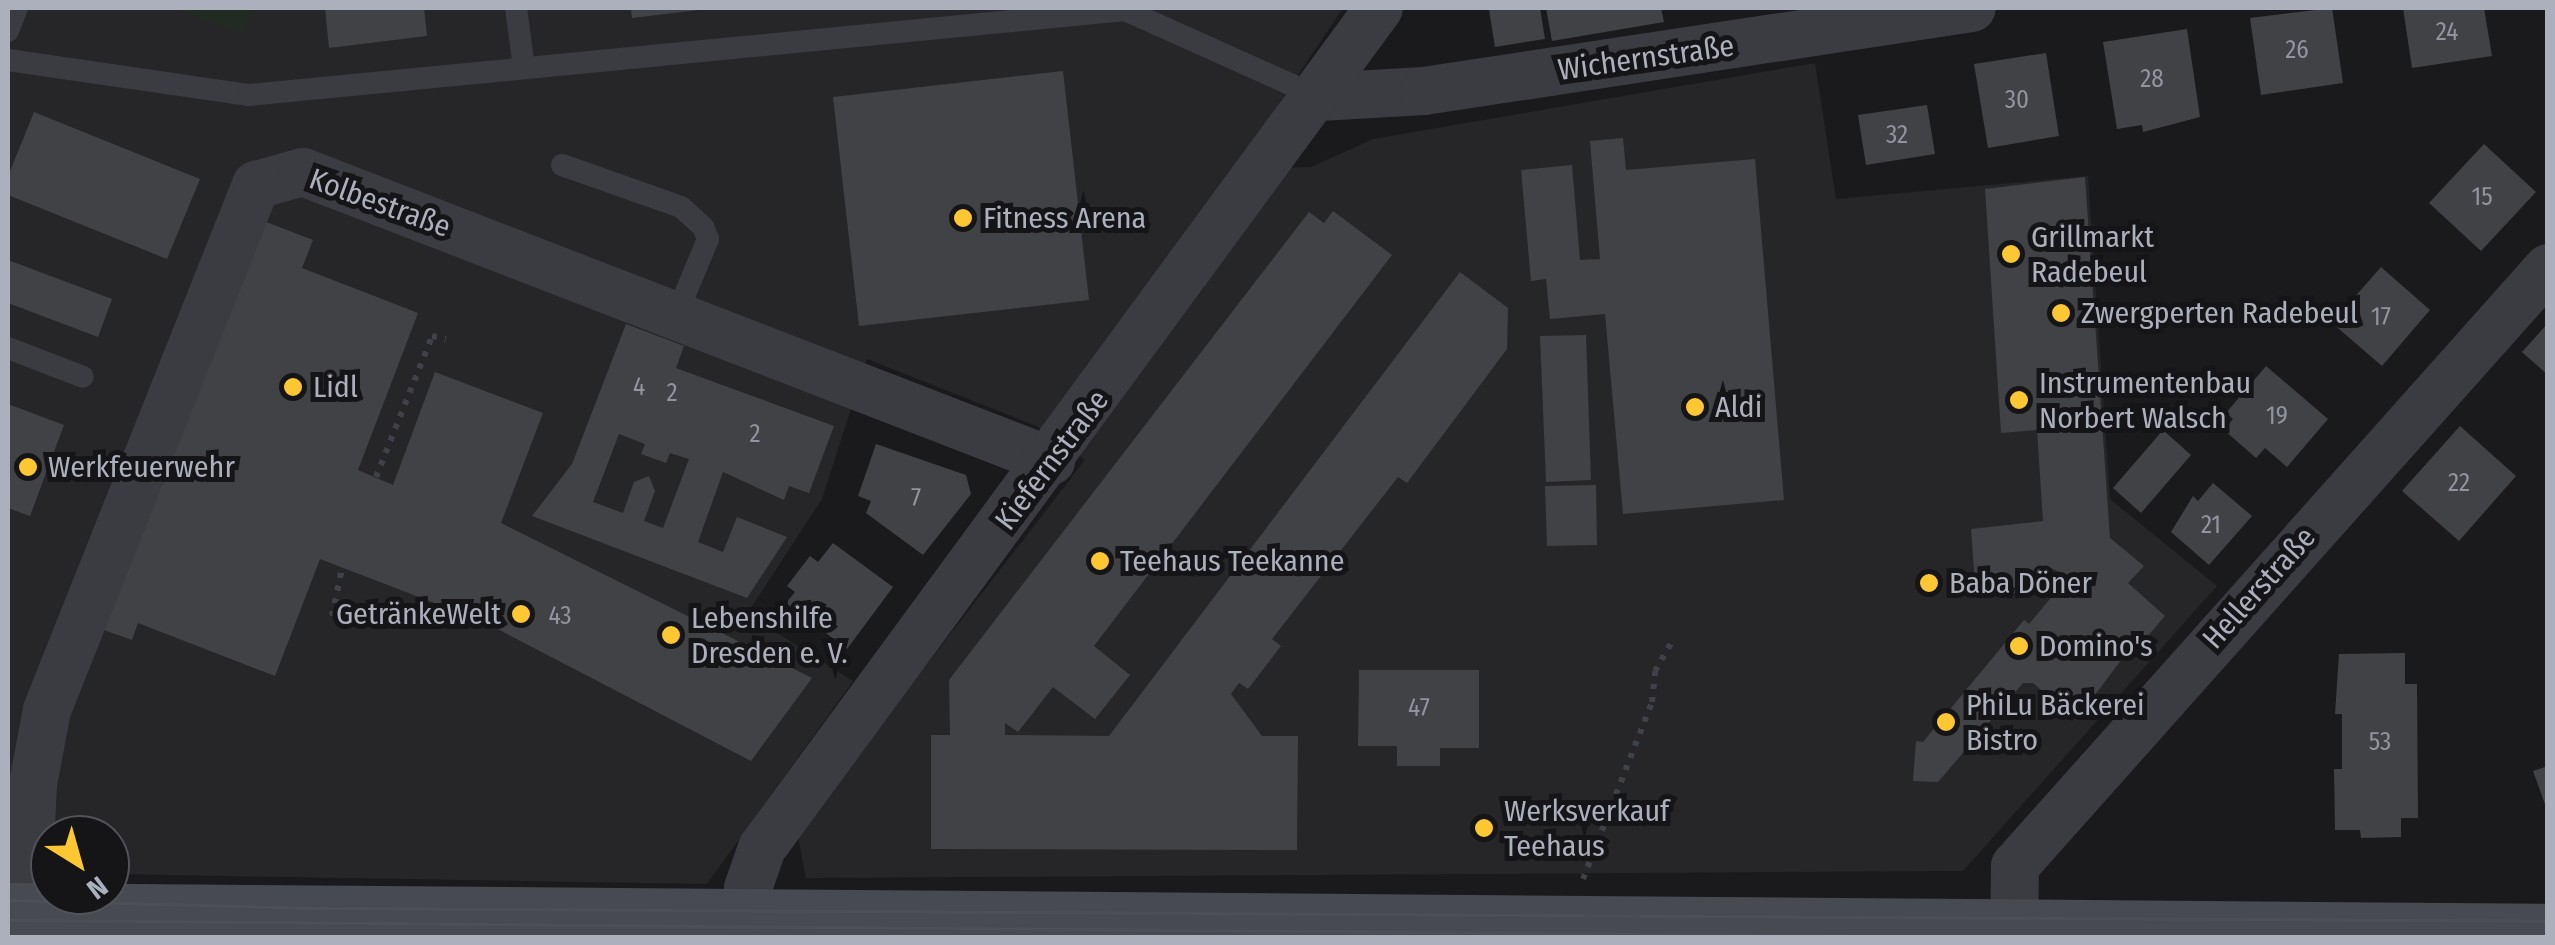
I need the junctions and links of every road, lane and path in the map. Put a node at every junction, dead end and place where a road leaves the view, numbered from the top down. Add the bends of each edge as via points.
1 (17, 8) edge
2 (516, 8) edge
3 (1379, 8) edge
4 (1972, 8) edge
5 (1125, 9) edge
6 (8, 31) edge
7 (8, 60) edge
8 (524, 68) junction
9 (1319, 97) junction
10 (562, 165) dead end
11 (2548, 268) edge
12 (676, 316) junction
13 (446, 339) dead end
14 (8, 348) edge
15 (83, 377) dead end
16 (1051, 461) junction
17 (376, 478) dead end
18 (342, 568) dead end
19 (332, 616) dead end
20 (1670, 643) dead end
21 (17, 910) edge
22 (746, 919) junction
23 (1566, 924) junction
24 (2548, 930) edge
25 (2014, 933) edge

1 - 6 lane
2 - 8 lane
3 - 9 street, Kiefernstraße
4 - 9 street, Wichernstraße via 1424,91
5 - 8 lane
5 - 9 lane
7 - 8 lane via 249,95
9 - 16 street, Kiefernstraße
10 - 12 lane via 681,207 703,227 703,253
11 - 25 street, Hellerstraße via 2015,866
12 - 16 street, Kolbestraße
12 - 21 street, Kolbestraße via 303,172 256,185 47,710
13 - 17 path via 432,336
14 - 15 lane
16 - 22 street, Kiefernstraße via 762,848
18 - 19 path
20 - 23 path via 1654,671 1652,702
21 - 22 main road
22 - 23 main road
23 - 25 main road
24 - 25 main road

